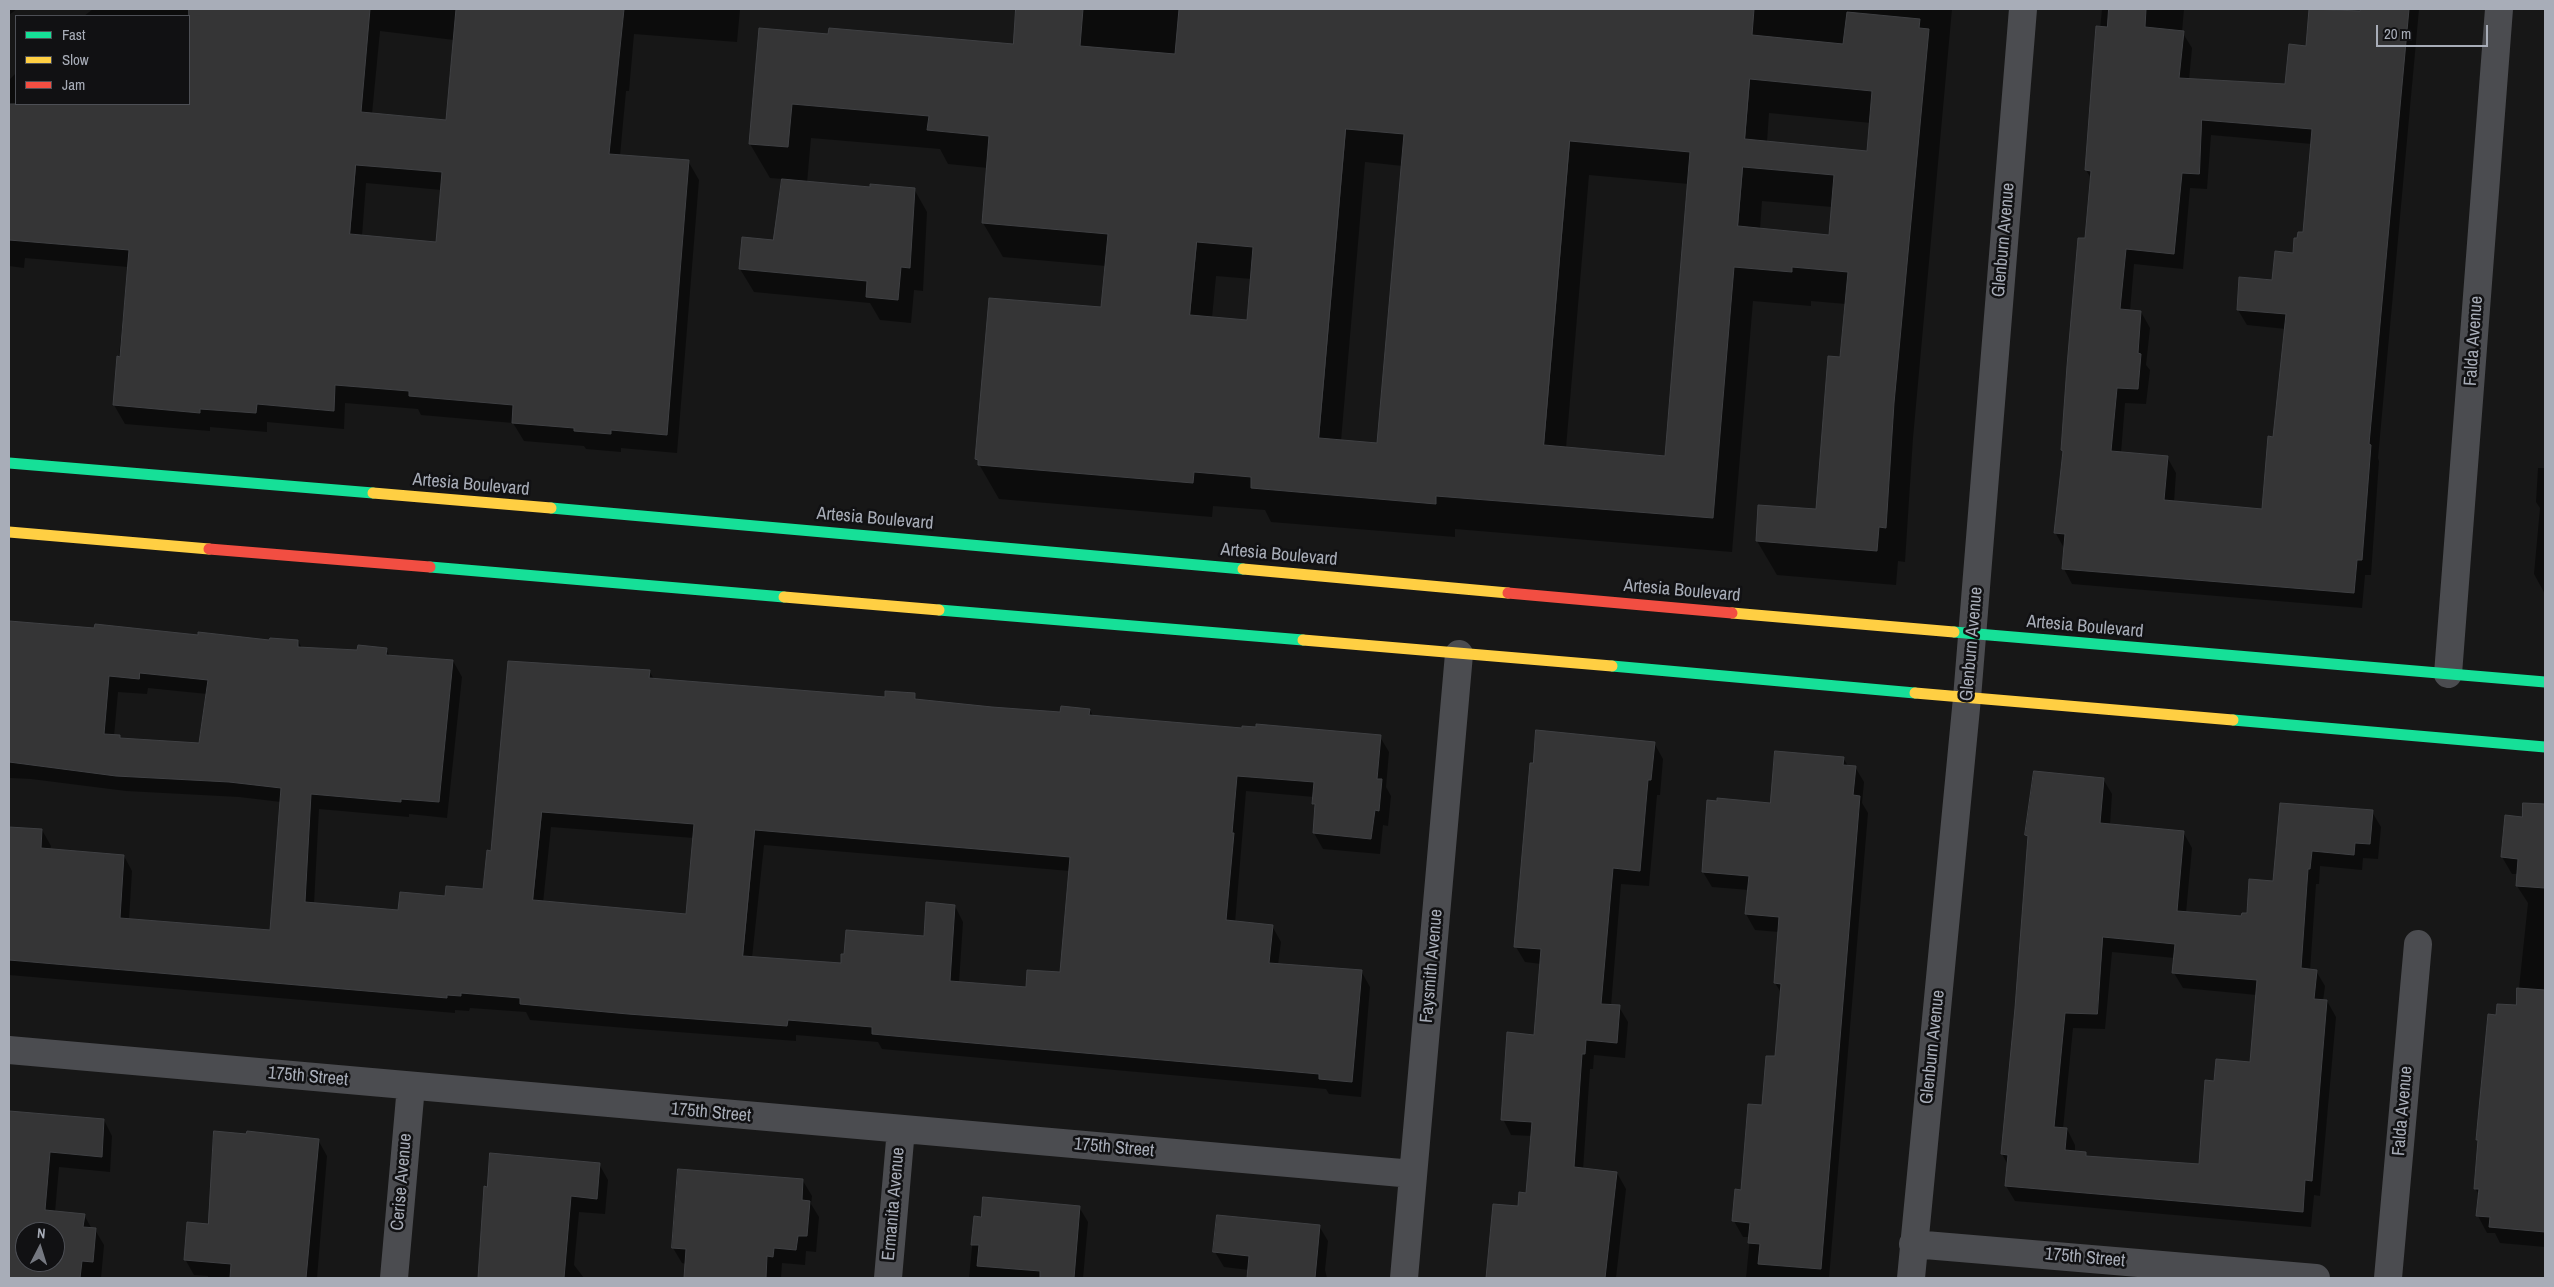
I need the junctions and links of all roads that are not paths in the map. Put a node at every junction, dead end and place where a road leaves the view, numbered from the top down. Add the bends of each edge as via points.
1 (2023, 9) edge
2 (2499, 9) edge
3 (9, 463) edge
4 (9, 532) edge
5 (1973, 635) junction
6 (1459, 654) junction
7 (2448, 674) junction
8 (2545, 682) edge
9 (1967, 698) junction
10 (2545, 747) edge
11 (2418, 944) dead end
12 (9, 1050) edge
13 (411, 1086) junction
14 (901, 1129) junction
15 (1413, 1174) junction
16 (1913, 1244) junction
17 (394, 1278) edge
18 (888, 1278) edge
19 (1404, 1278) edge
20 (1911, 1278) edge
21 (2316, 1278) edge
22 (2388, 1278) edge

1 - 5 street, Glenburn Avenue
2 - 7 street, Falda Avenue
3 - 5 main road, Artesia Boulevard via 669,518
4 - 6 main road
5 - 7 main road, Artesia Boulevard
5 - 9 street, Glenburn Avenue
6 - 9 main road
6 - 15 street, Faysmith Avenue
7 - 8 main road, Artesia Boulevard
9 - 10 main road
9 - 16 street, Glenburn Avenue
11 - 22 street, Falda Avenue
12 - 13 street, 175th Street
13 - 14 street, 175th Street
13 - 17 street, Cerise Avenue
14 - 15 street, 175th Street
14 - 18 street, Ermanita Avenue
15 - 19 street, Faysmith Avenue
16 - 20 street, Glenburn Avenue
16 - 21 street, 175th Street

